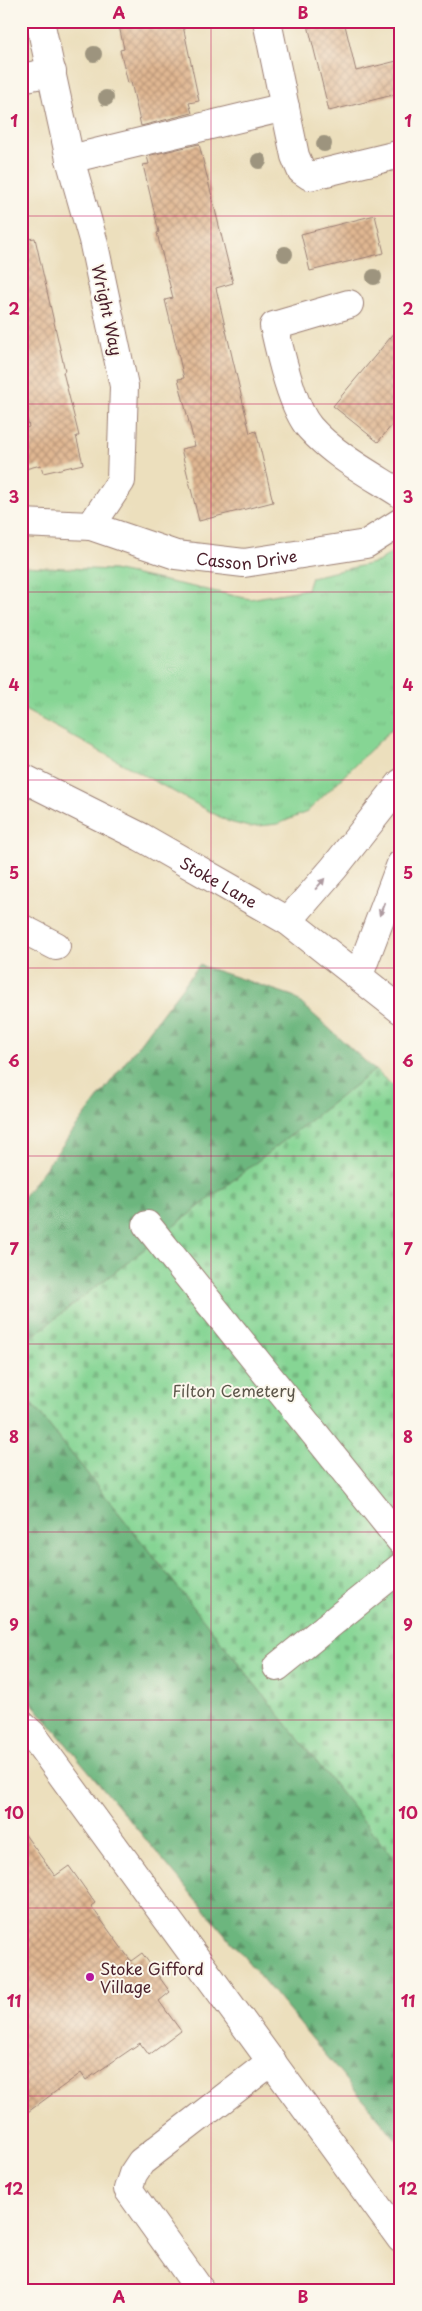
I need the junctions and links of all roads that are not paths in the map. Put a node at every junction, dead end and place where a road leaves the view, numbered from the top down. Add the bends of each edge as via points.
1 (40, 21) edge
2 (267, 21) edge
3 (52, 72) junction
4 (21, 78) edge
5 (285, 107) junction
6 (401, 154) edge
7 (70, 158) junction
8 (349, 304) dead end
9 (401, 494) edge
10 (401, 522) edge
11 (21, 523) edge
12 (91, 526) junction
13 (21, 777) edge
14 (401, 783) edge
15 (401, 864) edge
16 (288, 921) junction
17 (21, 928) edge
18 (56, 946) dead end
19 (358, 975) junction
20 (401, 1010) edge
21 (147, 1225) dead end
22 (401, 1542) edge
23 (401, 1568) edge
24 (277, 1667) dead end
25 (21, 1724) edge
26 (272, 2062) junction
27 (401, 2238) edge
28 (200, 2290) edge

1 - 3 street, Wright Way
2 - 5 street
3 - 4 street
3 - 7 street, Wright Way
5 - 6 street via 295,156 301,170 310,176
5 - 7 street
7 - 12 street, Wright Way via 93,240 124,386 121,480
8 - 9 street via 274,326 277,340 293,395 308,426 331,448
10 - 12 street, Casson Drive via 366,544 244,564 176,555
11 - 12 street
13 - 16 street, Stoke Lane via 141,837
16 -> 14 street
15 -> 19 street
16 - 19 street, Stoke Lane
17 - 18 street
19 - 20 street, Stoke Lane
21 - 22 street
23 - 24 street
25 - 26 street via 32,1734
26 - 27 street
26 - 28 street via 141,2162 128,2189

